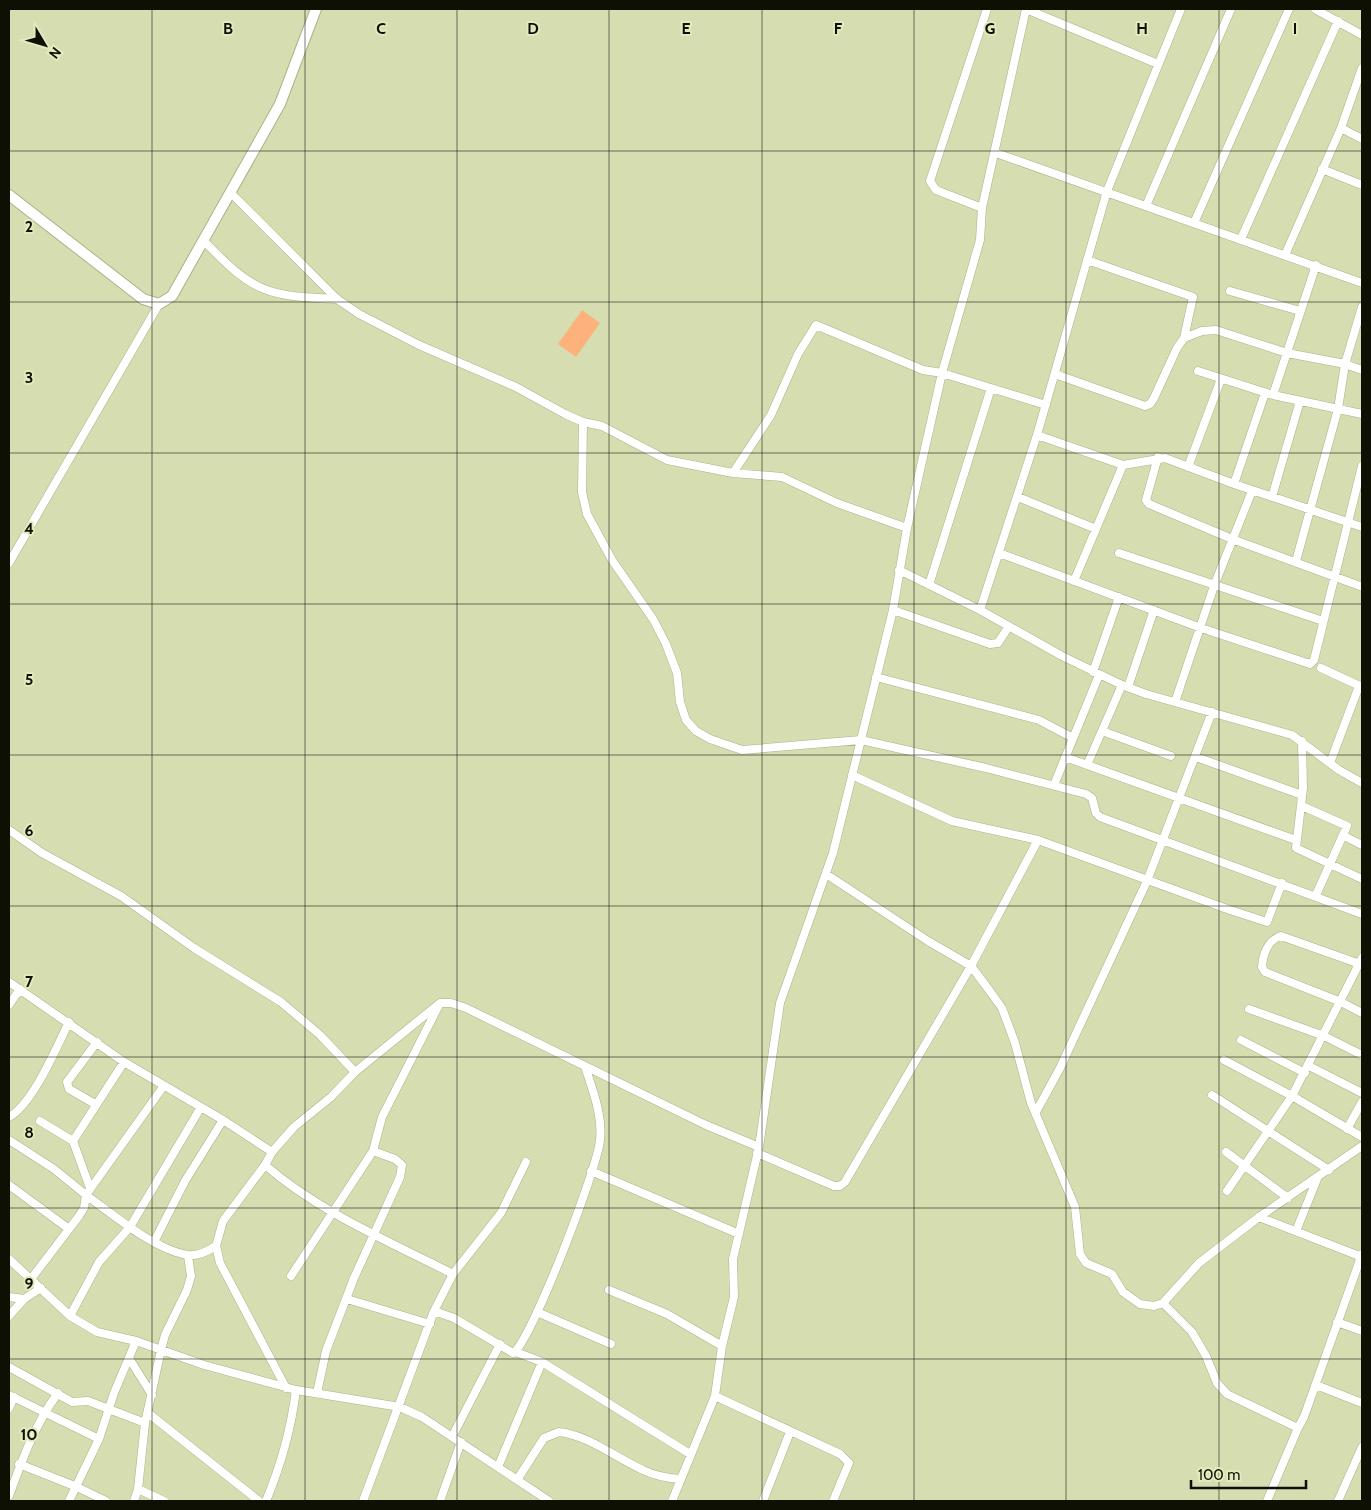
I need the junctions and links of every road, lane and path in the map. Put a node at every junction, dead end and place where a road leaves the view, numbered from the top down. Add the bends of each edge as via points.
1 (316, 9) edge
2 (986, 9) edge
3 (1026, 9) edge
4 (1181, 9) edge
5 (1231, 9) edge
6 (1288, 9) edge
7 (1315, 9) edge
8 (1338, 21) junction
9 (1362, 35) edge
10 (1158, 64) junction
11 (1362, 68) edge
12 (1359, 88) edge
13 (1341, 128) junction
14 (1362, 139) edge
15 (996, 153) junction
16 (1322, 169) junction
17 (1362, 185) edge
18 (1107, 191) junction
19 (231, 193) junction
20 (9, 195) edge
21 (1146, 206) junction
22 (982, 208) junction
23 (1194, 223) junction
24 (1241, 239) junction
25 (204, 241) junction
26 (1284, 254) junction
27 (1087, 260) junction
28 (1316, 265) junction
29 (1362, 283) edge
30 (1230, 291) dead end
31 (336, 299) junction
32 (159, 304) junction
33 (1362, 307) edge
34 (1300, 311) junction
35 (1184, 338) junction
36 (1287, 353) junction
37 (1345, 364) junction
38 (1198, 370) dead end
39 (1362, 370) edge
40 (942, 373) junction
41 (1055, 374) junction
42 (1221, 379) junction
43 (991, 388) junction
44 (1269, 394) junction
45 (1300, 401) junction
46 (1046, 406) junction
47 (1338, 409) junction
48 (1362, 414) edge
49 (583, 422) junction
50 (1037, 435) junction
51 (1158, 457) junction
52 (1123, 465) junction
53 (1188, 466) junction
54 (1362, 466) edge
55 (733, 473) junction
56 (1234, 484) junction
57 (1252, 490) junction
58 (1018, 496) junction
59 (1272, 497) junction
60 (1312, 511) junction
61 (1348, 522) junction
62 (1362, 526) edge
63 (907, 528) junction
64 (1096, 529) junction
65 (1232, 539) junction
66 (999, 553) junction
67 (1119, 553) dead end
68 (1296, 561) junction
69 (9, 563) edge
70 (899, 570) junction
71 (1334, 576) junction
72 (1074, 581) junction
73 (929, 585) junction
74 (1214, 586) junction
75 (1360, 586) dead end
76 (1119, 597) junction
77 (893, 610) junction
78 (980, 610) junction
79 (1154, 610) junction
80 (1323, 621) junction
81 (1009, 626) junction
82 (1201, 628) junction
83 (1321, 668) dead end
84 (1096, 673) junction
85 (876, 677) junction
86 (1125, 686) junction
87 (1361, 686) edge
88 (1175, 702) junction
89 (1212, 712) junction
90 (1102, 731) junction
91 (1073, 738) junction
92 (861, 740) junction
93 (1302, 740) junction
94 (1171, 756) dead end
95 (1065, 757) junction
96 (1196, 757) junction
97 (1330, 763) junction
98 (1087, 765) junction
99 (852, 775) junction
100 (1362, 783) edge
101 (1054, 785) junction
102 (1302, 794) junction
103 (1180, 798) junction
104 (1302, 806) junction
105 (9, 830) edge
106 (1344, 836) junction
107 (1038, 840) junction
108 (1165, 840) junction
109 (1296, 840) junction
110 (1362, 845) edge
111 (1330, 865) junction
112 (826, 874) junction
113 (1362, 879) edge
114 (1147, 881) junction
115 (1282, 883) junction
116 (1316, 895) junction
117 (1362, 914) edge
118 (1361, 961) edge
119 (971, 966) junction
120 (9, 982) edge
121 (20, 990) junction
122 (1341, 1002) junction
123 (440, 1003) junction
124 (9, 1005) edge
125 (1249, 1009) dead end
126 (1362, 1013) edge
127 (70, 1022) junction
128 (1324, 1036) junction
129 (1241, 1040) dead end
130 (96, 1042) junction
131 (1362, 1055) edge
132 (1224, 1060) dead end
133 (124, 1062) junction
134 (585, 1066) junction
135 (1307, 1070) junction
136 (355, 1072) junction
137 (163, 1087) junction
138 (1362, 1094) edge
139 (1212, 1095) dead end
140 (1292, 1096) junction
141 (1362, 1102) edge
142 (95, 1104) junction
143 (201, 1107) junction
144 (1036, 1112) junction
145 (9, 1117) edge
146 (223, 1120) junction
147 (40, 1121) dead end
148 (1347, 1129) junction
149 (1269, 1130) junction
150 (1362, 1137) edge
151 (9, 1140) edge
152 (73, 1140) junction
153 (1362, 1146) edge
154 (758, 1150) junction
155 (373, 1151) junction
156 (272, 1152) junction
157 (1226, 1152) dead end
158 (526, 1162) dead end
159 (265, 1165) junction
160 (1245, 1165) junction
161 (1329, 1170) junction
162 (591, 1171) junction
163 (1317, 1179) junction
164 (9, 1185) edge
165 (1227, 1191) dead end
166 (88, 1192) junction
167 (1288, 1198) junction
168 (334, 1211) junction
169 (1259, 1217) junction
170 (130, 1227) junction
171 (69, 1229) junction
172 (1296, 1231) junction
173 (374, 1234) junction
174 (739, 1234) junction
175 (154, 1242) junction
176 (216, 1246) junction
177 (188, 1256) junction
178 (1362, 1256) edge
179 (9, 1259) edge
180 (453, 1274) junction
181 (291, 1276) dead end
182 (31, 1279) junction
183 (42, 1288) junction
184 (609, 1290) dead end
185 (9, 1296) edge
186 (24, 1299) junction
187 (347, 1299) junction
188 (1163, 1303) junction
189 (434, 1311) junction
190 (537, 1312) junction
191 (9, 1316) edge
192 (70, 1316) junction
193 (1337, 1322) junction
194 (430, 1324) junction
195 (1362, 1331) edge
196 (136, 1341) junction
197 (500, 1344) junction
198 (612, 1344) dead end
199 (722, 1346) junction
200 (161, 1350) junction
201 (516, 1352) junction
202 (129, 1358) junction
203 (542, 1362) junction
204 (9, 1367) edge
205 (1316, 1385) junction
206 (286, 1388) junction
207 (296, 1390) junction
208 (58, 1393) junction
209 (317, 1394) junction
210 (152, 1395) junction
211 (11, 1396) edge
212 (715, 1396) junction
213 (1362, 1403) edge
214 (400, 1407) junction
215 (9, 1408) edge
216 (110, 1409) junction
217 (45, 1411) junction
218 (148, 1413) junction
219 (146, 1423) junction
220 (1298, 1428) junction
221 (790, 1432) junction
222 (452, 1437) junction
223 (99, 1439) junction
224 (461, 1442) junction
225 (1362, 1447) edge
226 (690, 1454) junction
227 (19, 1464) junction
228 (498, 1467) junction
229 (680, 1479) junction
230 (517, 1480) junction
231 (77, 1487) junction
232 (138, 1489) junction
233 (9, 1496) edge
234 (834, 1500) edge
235 (69, 1501) edge
236 (106, 1501) edge
237 (134, 1501) edge
238 (164, 1501) edge
239 (259, 1501) edge
240 (266, 1501) edge
241 (363, 1501) edge
242 (440, 1501) edge
243 (550, 1501) edge
244 (672, 1501) edge
245 (763, 1501) edge
246 (1267, 1501) edge
247 (1338, 1501) edge

1 - 19 street via 280,104
2 - 22 street via 930,181 936,190
3 - 10 street
3 - 15 street
4 - 10 street
5 - 21 street
6 - 23 street
7 - 8 street
8 - 9 street
8 - 24 street
10 - 18 street
11 - 12 street
12 - 13 street
13 - 14 street
13 - 16 street
15 - 18 street
15 - 22 street
16 - 17 street
16 - 26 street
18 - 21 street
18 - 27 street
19 - 25 street
19 - 31 street
20 - 32 street via 143,299
21 - 23 street
22 - 40 street via 980,240
23 - 24 street
24 - 26 street
25 - 31 street via 233,271 262,290 292,297
25 - 32 street via 172,296
26 - 28 street
27 - 35 street via 1191,295 1194,299
27 - 41 street
28 - 29 street
28 - 34 street
30 - 34 street
31 - 49 street via 419,346 516,387
32 - 69 street
33 - 37 street
34 - 36 street
35 - 36 street via 1216,330
35 - 41 street via 1154,398 1145,406
36 - 37 street
36 - 44 street
37 - 39 street
37 - 47 street
38 - 42 street
40 - 43 street
40 - 55 street via 923,370 816,325 798,354 771,415
40 - 63 street
41 - 46 street
42 - 44 street
42 - 53 street
43 - 46 street
43 - 73 street
44 - 45 street
44 - 56 street
45 - 47 street
45 - 59 street
46 - 50 street
47 - 48 street
47 - 60 street
49 - 55 street via 602,426 667,460
49 - 92 street via 582,484 587,514 670,652 686,720 710,739 742,750
50 - 52 street
50 - 58 street
51 - 52 street
51 - 53 street
51 - 65 street via 1147,502
52 - 64 street
53 - 56 street
54 - 61 street
55 - 63 street via 782,477 837,503
56 - 57 street
57 - 59 street
57 - 65 street
58 - 64 street
58 - 66 street
59 - 60 street
60 - 61 street
60 - 68 street
61 - 62 street
61 - 71 street
63 - 70 street
64 - 72 street
65 - 68 street
65 - 74 street
66 - 72 street
66 - 78 street
67 - 74 street
68 - 71 street
70 - 73 street
70 - 77 street
71 - 75 street
71 - 80 street
72 - 76 street
73 - 78 street
74 - 80 street
74 - 82 street
76 - 79 street
76 - 84 street
77 - 81 street via 990,644 998,643
77 - 85 street
78 - 81 street
79 - 82 street
79 - 86 street
80 - 82 street via 1314,660 1310,664
81 - 84 street
82 - 88 street
83 - 87 street
84 - 86 street
84 - 91 street
85 - 91 street via 1039,720
85 - 92 street
86 - 88 street
86 - 90 street
87 - 97 street
88 - 89 street
89 - 93 street
89 - 96 street
90 - 94 street
90 - 98 street
91 - 95 street
92 - 99 street
92 - 101 street
93 - 97 street
93 - 102 street
95 - 98 street
95 - 101 street
96 - 102 street
96 - 103 street
97 - 100 street
98 - 103 street
99 - 107 street via 952,822
99 - 112 street
101 - 108 street via 1090,796 1100,816
102 - 104 street
103 - 108 street
103 - 109 street
104 - 106 street via 1346,825
104 - 109 street
105 - 136 street via 121,896 194,948 281,1002 320,1035
106 - 110 street
106 - 111 street
107 - 114 street
107 - 119 street
108 - 114 street
108 - 115 street
109 - 111 street via 1298,850
111 - 113 street
111 - 116 street
112 - 119 street
112 - 154 street via 780,1003
114 - 115 street via 1267,922
114 - 144 street via 1060,1068
115 - 116 street
116 - 117 street
118 - 122 street
118 - 122 street via 1281,936 1267,947 1262,967 1265,972
119 - 144 street via 1002,1008
119 - 154 street via 845,1182 834,1186
120 - 121 street
121 - 124 street
121 - 127 street
122 - 126 street
122 - 128 street
123 - 134 street via 466,1008
123 - 136 street
123 - 155 street via 382,1117
125 - 128 street
127 - 130 street
127 - 145 street via 28,1100
128 - 131 street
128 - 135 street
129 - 135 street
130 - 133 street
130 - 142 street via 67,1082 69,1089
132 - 140 street
133 - 137 street
133 - 142 street
134 - 154 street
134 - 162 street via 600,1124 600,1141
135 - 138 street
135 - 140 street
136 - 156 street via 294,1127
137 - 143 street
137 - 166 street
139 - 149 street
140 - 148 street
140 - 149 street
141 - 148 street
142 - 152 street
143 - 146 street
143 - 170 street
144 - 188 street via 1075,1207 1080,1254 1086,1263 1109,1272 1117,1279 1123,1292 1140,1304 1154,1306
146 - 156 street
146 - 175 street via 185,1181
147 - 152 street
148 - 150 street
149 - 160 street
149 - 161 street
151 - 166 street
152 - 166 street
153 - 161 street
154 - 174 street
155 - 168 street
155 - 173 street via 402,1165 400,1177
156 - 159 street
157 - 160 street
158 - 180 street via 501,1214
159 - 168 street via 288,1184
159 - 176 street via 223,1221
160 - 165 street
160 - 167 street
161 - 163 street
162 - 174 street
162 - 190 street
163 - 167 street
163 - 172 street
164 - 171 street
166 - 170 street
166 - 171 street via 84,1208
167 - 169 street
168 - 173 street
168 - 181 street
169 - 172 street
169 - 188 street via 1199,1264
170 - 175 street
170 - 192 street via 99,1262
171 - 182 street
172 - 178 street
173 - 180 street
173 - 187 street
174 - 199 street via 733,1259 734,1297
175 - 177 street
176 - 177 street
176 - 206 street via 224,1274 246,1308
177 - 200 street via 191,1276 187,1290 164,1335
178 - 193 street
179 - 182 street
180 - 189 street
182 - 183 street
183 - 186 street
183 - 192 street
184 - 199 street via 667,1314
185 - 186 street
186 - 191 street
187 - 194 street
187 - 209 street via 323,1361
188 - 220 street via 1192,1332 1217,1383 1227,1394
189 - 194 street
189 - 197 street via 454,1318
190 - 198 street
190 - 201 street
192 - 196 street via 97,1332
193 - 195 street
193 - 205 street
194 - 214 street
196 - 200 street
196 - 202 street
197 - 201 street
197 - 222 street
199 - 212 street
200 - 206 street
200 - 210 street
201 - 203 street
202 - 210 street
202 - 216 street
203 - 226 street
203 - 228 street
204 - 208 street
205 - 213 street
205 - 220 street
206 - 207 street
207 - 209 street
207 - 240 street via 288,1440
208 - 216 street via 72,1402 88,1401
208 - 217 street
209 - 214 street
210 - 218 street
211 - 215 street
211 - 217 street
212 - 221 street
212 - 226 street
214 - 222 street
214 - 241 street
216 - 219 street
216 - 223 street
217 - 223 street
217 - 227 street
218 - 219 street
218 - 239 street
219 - 232 street
220 - 246 street
221 - 234 street via 840,1454 849,1463
221 - 245 street
222 - 224 street
223 - 231 street
224 - 228 street
224 - 242 street
225 - 247 street
226 - 229 street
227 - 231 street
227 - 233 street
228 - 230 street
229 - 230 street via 643,1471 586,1440 559,1432 544,1438
229 - 244 street
230 - 243 street
231 - 235 street
231 - 236 street
232 - 237 street
232 - 238 street

